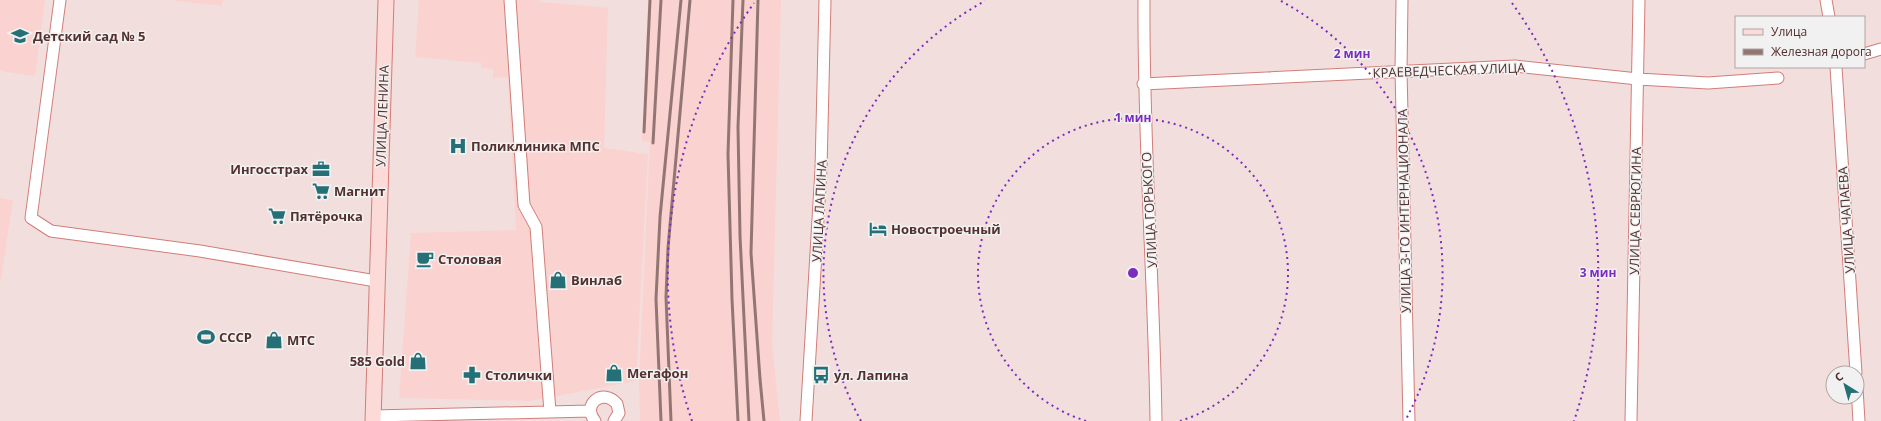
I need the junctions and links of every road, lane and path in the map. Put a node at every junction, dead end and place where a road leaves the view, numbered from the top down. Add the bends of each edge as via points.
1 (60, 0) edge
2 (386, 0) edge
3 (510, 0) edge
4 (825, 0) edge
5 (1144, 0) edge
6 (1402, 0) edge
7 (1639, 0) edge
8 (1826, 0) edge
9 (1828, 16) edge
10 (1881, 49) edge
11 (1865, 54) edge
12 (1836, 68) edge
13 (1401, 70) junction
14 (1778, 78) dead end
15 (1638, 79) junction
16 (1143, 84) junction
17 (376, 281) junction
18 (1855, 365) edge
19 (1858, 405) edge
20 (550, 412) junction
21 (593, 416) edge
22 (373, 419) edge
23 (614, 421) edge
24 (806, 421) edge
25 (1156, 421) edge
26 (1408, 421) edge
27 (1632, 421) edge
28 (1859, 421) edge

1 - 17 street via 31,218 51,232 200,251
2 - 17 main road, УЛИЦА ЛЕНИНА
3 - 20 street via 524,205 536,227
4 - 24 street, УЛИЦА ЛАПИНА via 821,169
5 - 16 street, УЛИЦА ГОРЬКОГО
6 - 13 street, УЛИЦА 3-ГО ИНТЕРНАЦИОНАЛА
7 - 15 street, УЛИЦА СЕВРЮГИНА
8 - 9 street
10 - 11 street
12 - 18 street, УЛИЦА ЧАПАЕВА
13 - 15 street, КРАЕВЕДЧЕСКАЯ УЛИЦА via 1515,66
13 - 16 street, КРАЕВЕДЧЕСКАЯ УЛИЦА
13 - 26 street, УЛИЦА 3-ГО ИНТЕРНАЦИОНАЛА
14 - 15 street, КРАЕВЕДЧЕСКАЯ УЛИЦА via 1708,83
15 - 27 street, УЛИЦА СЕВРЮГИНА
16 - 25 street, УЛИЦА ГОРЬКОГО via 1155,320
17 - 22 main road, УЛИЦА ЛЕНИНА
19 - 28 street
20 - 21 street
20 - 22 street
21 - 23 street via 594,402 599,398 610,398 619,409

